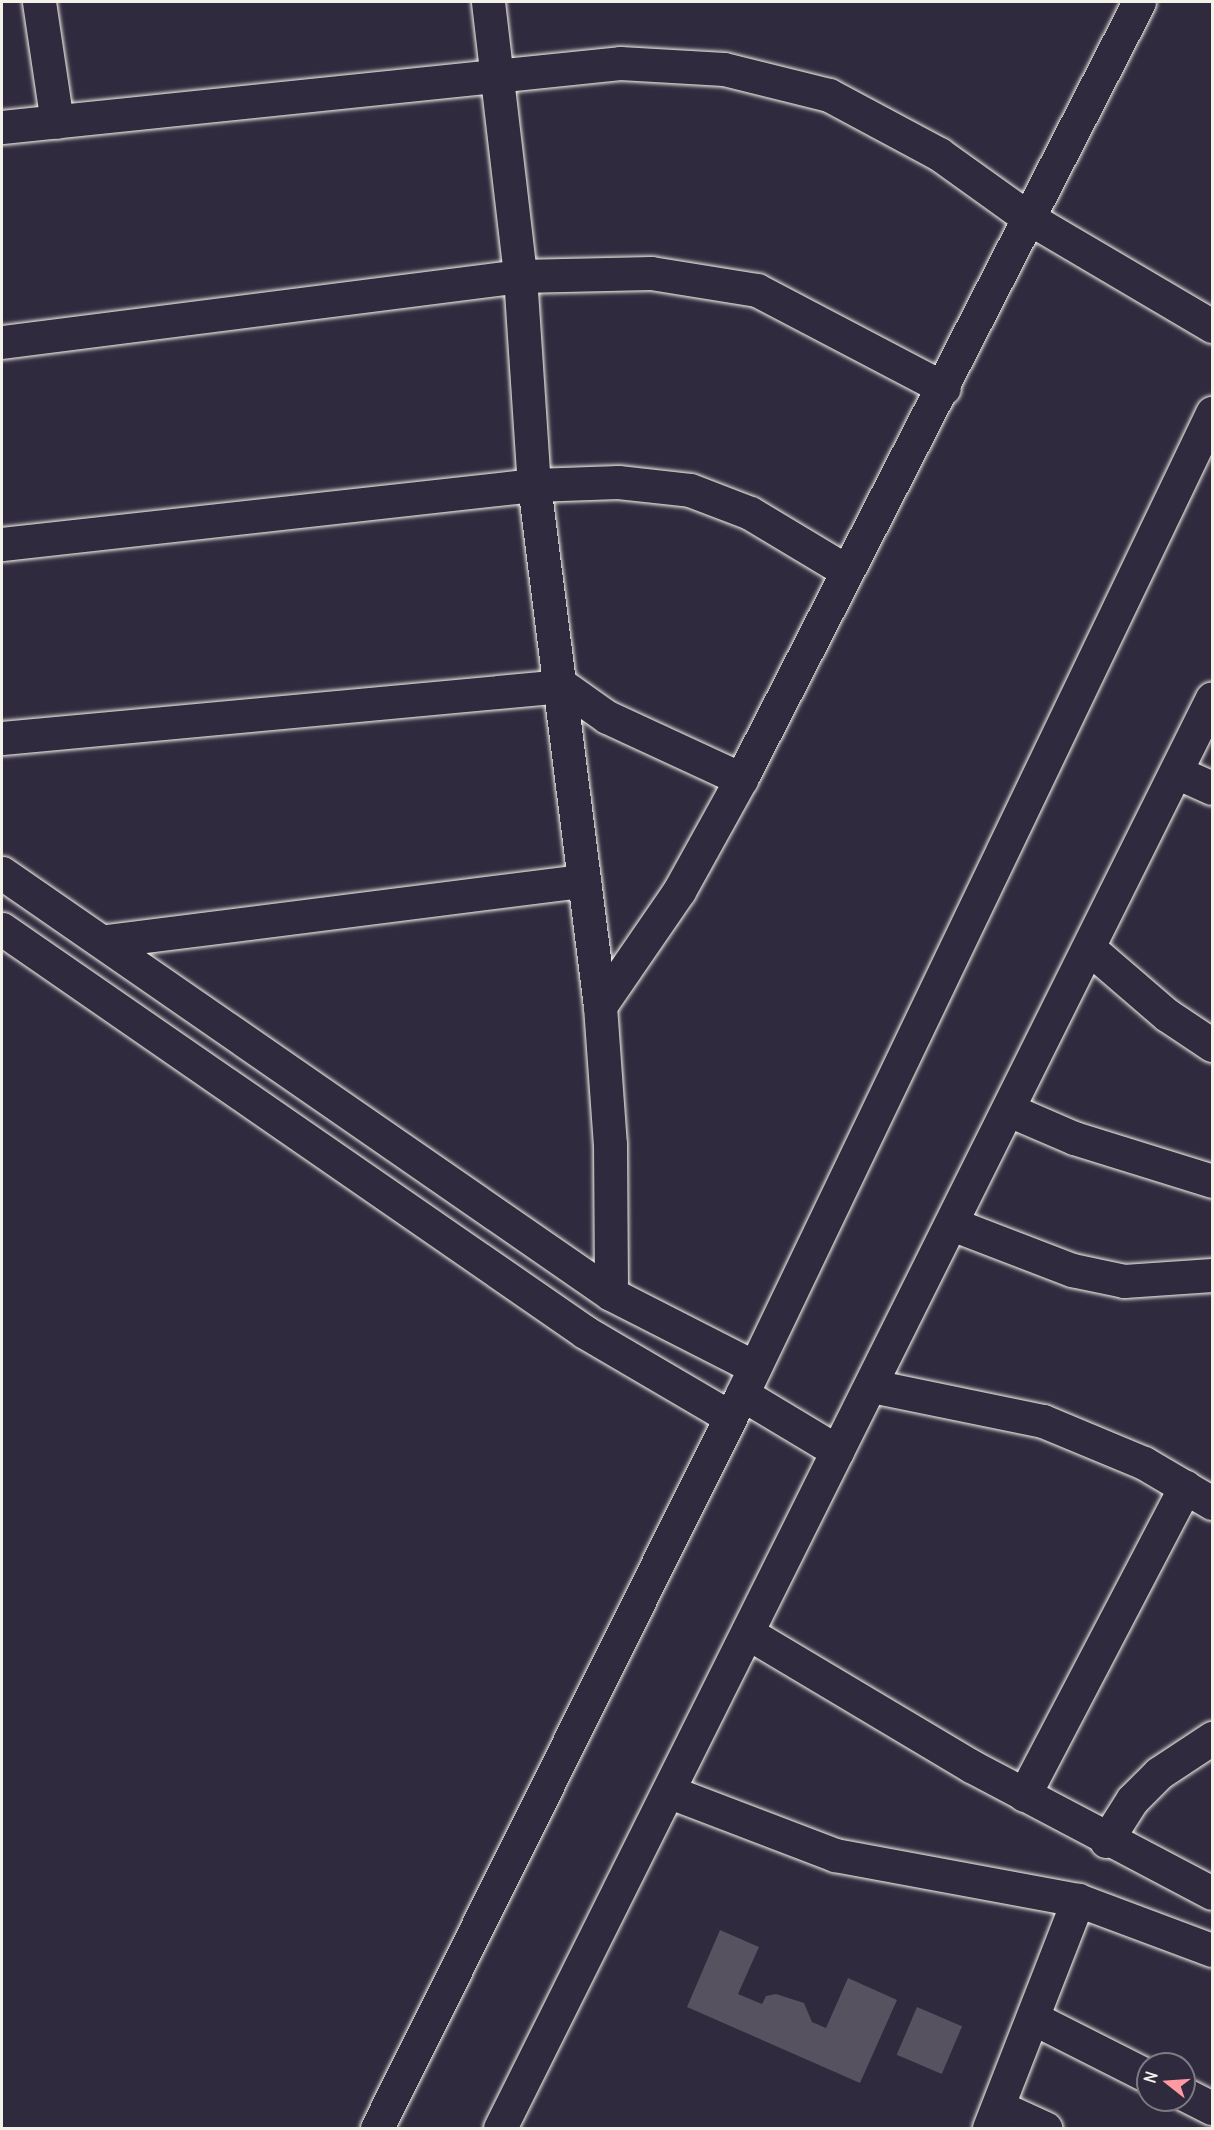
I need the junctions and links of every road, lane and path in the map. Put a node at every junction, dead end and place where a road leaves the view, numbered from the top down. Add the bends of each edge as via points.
1 (39, 2) edge
2 (488, 2) edge
3 (1139, 2) edge
4 (496, 77) junction
5 (57, 122) junction
6 (2, 128) edge
7 (1028, 218) junction
8 (520, 276) junction
9 (1212, 326) edge
10 (2, 342) edge
11 (944, 388) junction
12 (1212, 413) edge
13 (534, 485) junction
14 (2, 544) edge
15 (845, 570) junction
16 (562, 686) junction
17 (1212, 698) edge
18 (2, 738) edge
19 (1176, 772) junction
20 (741, 779) junction
21 (1212, 788) edge
22 (2, 873) edge
23 (584, 881) junction
24 (2, 929) edge
25 (106, 941) junction
26 (1089, 948) junction
27 (600, 1006) junction
28 (1212, 1045) edge
29 (1009, 1110) junction
30 (1212, 1181) edge
31 (952, 1224) junction
32 (1212, 1275) edge
33 (611, 1294) junction
34 (872, 1386) junction
35 (742, 1393) junction
36 (837, 1451) junction
37 (1199, 1495) edge
38 (748, 1634) junction
39 (1212, 1738) edge
40 (670, 1792) junction
41 (1024, 1795) junction
42 (1107, 1841) junction
43 (1212, 1893) edge
44 (1078, 1900) junction
45 (1212, 1950) edge
46 (1034, 2018) junction
47 (1136, 2070) edge
48 (1196, 2100) edge
49 (1212, 2108) edge
50 (994, 2118) edge
51 (377, 2128) edge
52 (500, 2128) edge
53 (1045, 2128) edge

1 - 5 street
2 - 4 street
3 - 7 street
4 - 5 street
4 - 7 street via 620,63 724,69 829,95 939,154
4 - 8 street
5 - 6 street
7 - 9 street
7 - 11 street
8 - 10 street
8 - 11 street via 651,273 757,290
8 - 13 street
11 - 15 street
12 - 35 street
13 - 14 street
13 - 15 street via 618,482 690,490 750,513
13 - 16 street
15 - 20 street
16 - 18 street
16 - 20 street via 607,717
16 - 23 street
17 - 19 street
19 - 21 street
19 - 26 street
20 - 27 street via 679,891
22 - 25 street
23 - 25 street
23 - 27 street
24 - 35 street via 585,1332
25 - 33 street
26 - 28 street via 1167,1015
26 - 29 street
27 - 33 street via 610,1144
29 - 30 street via 1074,1138
29 - 31 street
31 - 32 street via 1072,1270 1124,1281
31 - 34 street
33 - 35 street
34 - 36 street
34 - 37 street via 1043,1421 1144,1463
35 - 36 street
35 - 51 street
36 - 38 street
37 - 41 street
38 - 40 street
38 - 41 street
39 - 42 street via 1159,1773 1132,1800
40 - 44 street via 836,1855
40 - 52 street
41 - 42 street
42 - 43 street
44 - 45 street
44 - 46 street
46 - 47 street
46 - 50 street
48 - 49 street
50 - 53 street

